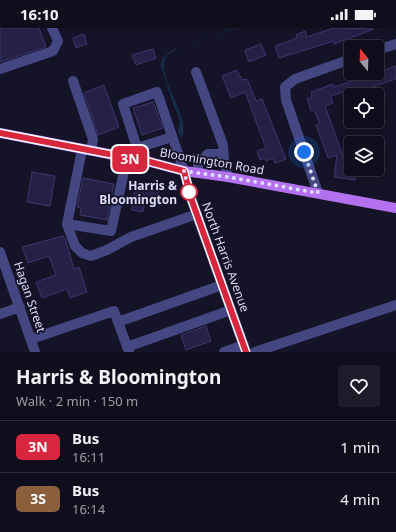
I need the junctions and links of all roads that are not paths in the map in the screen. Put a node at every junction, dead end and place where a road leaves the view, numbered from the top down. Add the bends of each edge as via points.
1 (52, 28) edge
2 (396, 44) edge
3 (384, 48) edge
4 (344, 62) edge
5 (0, 69) edge
6 (196, 72) dead end
7 (73, 81) dead end
8 (0, 133) edge
9 (172, 137) junction
10 (137, 148) junction
11 (86, 151) junction
12 (131, 159) junction
13 (224, 161) junction
14 (184, 171) junction
15 (198, 173) junction
16 (228, 177) junction
17 (318, 193) junction
18 (396, 208) edge
19 (196, 214) junction
20 (68, 224) junction
21 (111, 232) junction
22 (107, 250) junction
23 (0, 252) edge
24 (222, 285) junction
25 (396, 305) edge
26 (20, 307) junction
27 (231, 310) junction
28 (0, 314) edge
29 (118, 322) junction
30 (31, 339) junction
31 (245, 348) edge
32 (128, 349) edge
33 (35, 352) edge
34 (224, 352) edge
35 (255, 352) edge

1 - 5 street via 58,41 53,52
2 - 3 street
4 - 17 street via 295,79 285,87 286,100
6 - 13 street via 223,145
7 - 11 street via 93,139
8 - 11 main road, Bloomington Road
9 - 10 street
9 - 10 street, North Harris Avenue via 157,92 123,104
9 - 14 street, North Harris Avenue
10 - 12 street
11 - 12 main road, Bloomington Road
11 - 20 street via 78,172
12 - 14 main road, Bloomington Road
12 - 21 street via 122,180
13 - 15 street via 218,154 208,154 198,164
13 - 16 street
14 - 15 main road, Bloomington Road
14 - 19 street, North Harris Avenue
15 - 16 main road, Bloomington Road
16 - 17 main road, Bloomington Road
17 - 18 main road, Bloomington Road
19 - 22 street via 131,237
19 - 24 street, North Harris Avenue
20 - 21 street
20 - 22 street via 75,246 82,253 91,256
21 - 22 street
23 - 26 street, Hagan Street
24 - 27 street, North Harris Avenue
24 - 29 street
25 - 35 street
26 - 28 street
26 - 30 street, Hagan Street
27 - 31 street, North Harris Avenue
27 - 32 street
29 - 30 street via 114,311
29 - 32 street
30 - 33 street, Hagan Street
31 - 34 street

